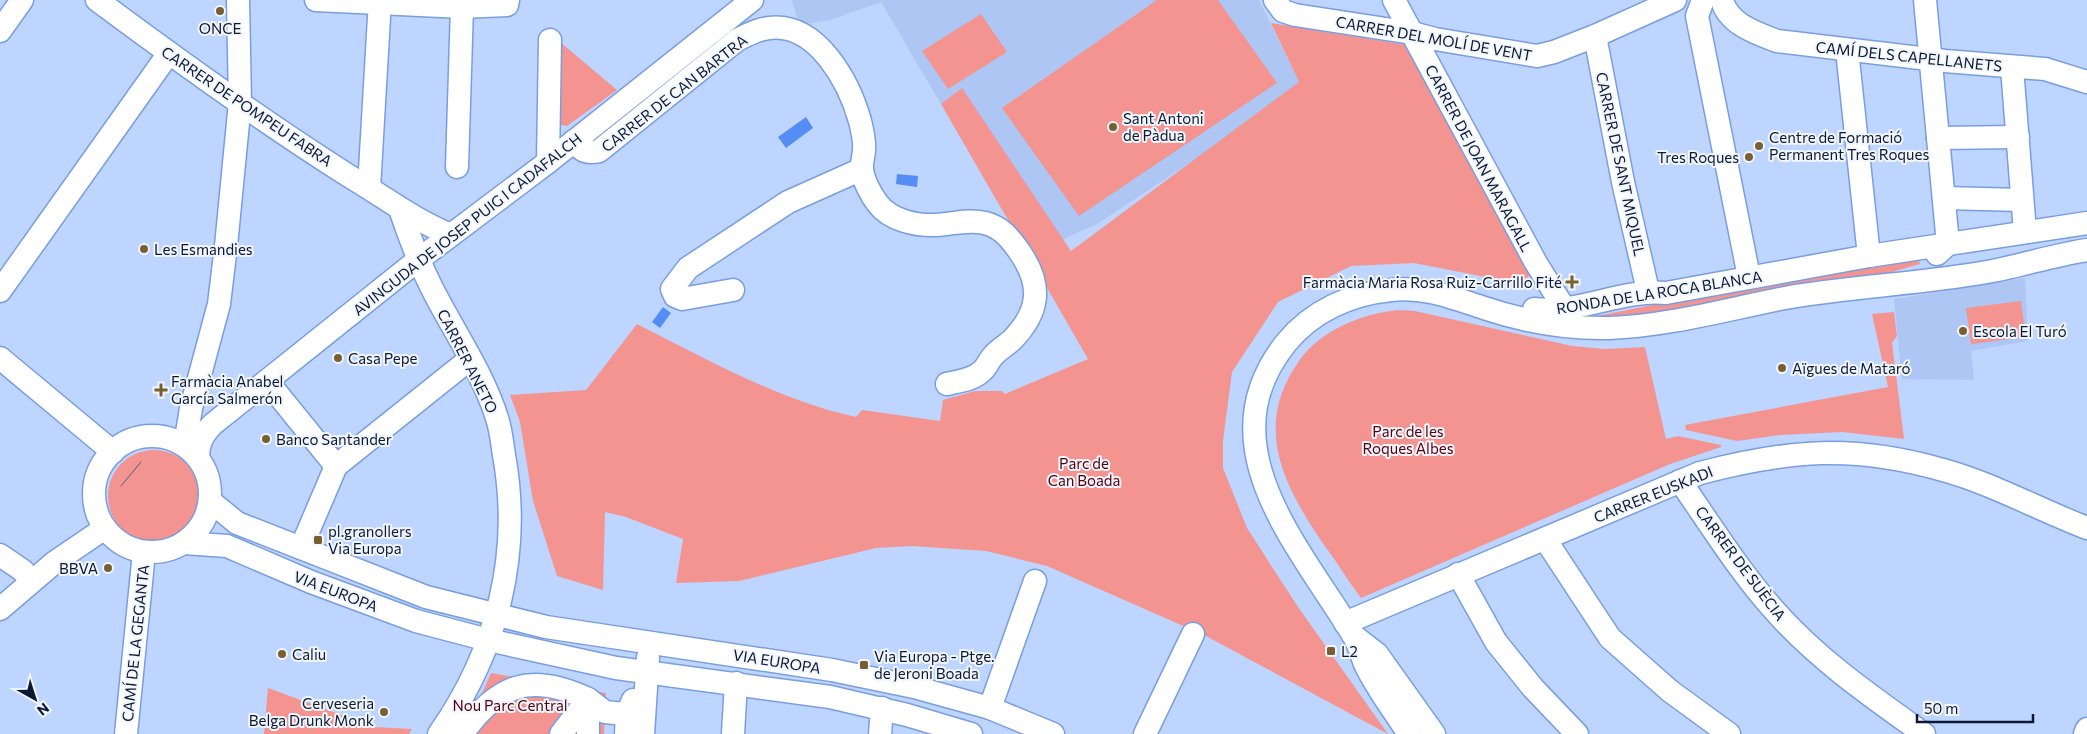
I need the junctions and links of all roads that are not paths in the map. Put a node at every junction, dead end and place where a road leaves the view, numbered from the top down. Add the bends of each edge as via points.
1 (22, 0) edge
2 (97, 0) edge
3 (238, 0) edge
4 (316, 0) edge
5 (752, 0) edge
6 (1394, 0) edge
7 (1675, 0) edge
8 (1703, 0) edge
9 (1722, 0) edge
10 (1925, 0) edge
11 (1275, 1) edge
12 (380, 2) edge
13 (507, 2) edge
14 (462, 7) junction
15 (0, 31) edge
16 (1412, 32) junction
17 (1595, 36) junction
18 (550, 40) dead end
19 (1847, 50) junction
20 (169, 54) junction
21 (1930, 58) junction
22 (2012, 68) junction
23 (2087, 82) edge
24 (240, 102) junction
25 (2018, 137) junction
26 (1938, 138) junction
27 (574, 141) junction
28 (548, 162) junction
29 (456, 167) dead end
30 (862, 169) junction
31 (368, 188) junction
32 (1944, 198) junction
33 (2022, 200) junction
34 (400, 209) junction
35 (2087, 223) edge
36 (2025, 232) junction
37 (451, 235) junction
38 (1948, 244) junction
39 (2087, 250) edge
40 (1869, 256) junction
41 (418, 260) junction
42 (1536, 263) junction
43 (1749, 277) junction
44 (733, 290) dead end
45 (0, 291) edge
46 (1648, 292) junction
47 (1816, 292) junction
48 (1460, 299) junction
49 (1501, 302) junction
50 (1563, 309) junction
51 (1579, 327) junction
52 (0, 358) edge
53 (470, 359) junction
54 (267, 381) junction
55 (947, 384) dead end
56 (191, 451) junction
57 (113, 452) junction
58 (336, 466) junction
59 (1680, 481) junction
60 (210, 501) junction
61 (105, 528) junction
62 (2087, 528) edge
63 (1545, 539) junction
64 (184, 543) junction
65 (301, 548) junction
66 (144, 552) junction
67 (0, 555) edge
68 (1458, 574) junction
69 (32, 581) junction
70 (1035, 581) dead end
71 (0, 608) edge
72 (496, 613) junction
73 (1350, 630) junction
74 (1193, 634) dead end
75 (488, 640) junction
76 (650, 643) junction
77 (645, 672) junction
78 (736, 683) junction
79 (596, 706) junction
80 (882, 708) junction
81 (990, 708) junction
82 (635, 724) edge
83 (2087, 729) edge
84 (126, 734) edge
85 (439, 734) edge
86 (462, 734) edge
87 (560, 734) edge
88 (588, 734) edge
89 (733, 734) edge
90 (880, 734) edge
91 (971, 734) edge
92 (1053, 734) edge
93 (1145, 734) edge
94 (1409, 734) edge
95 (1434, 734) edge
96 (1577, 734) edge
97 (1729, 734) edge
98 (1924, 734) edge
99 (2085, 734) edge

1 - 15 street
2 - 20 street, CARRER DE POMPEU FABRA
3 - 24 street
4 - 12 street
5 - 27 street, AVINGUDA DE JOSEP PUIG I CADAFALCH
6 - 16 street, CARRER DE JOAN MARAGALL
7 - 17 street, CARRER DEL MOLÍ DE VENT
8 - 43 street via 1697,16
9 - 19 street, CAMÍ DELS CAPELLANETS via 1735,20 1752,31 1777,40
10 - 21 street
11 - 16 street, CARRER DEL MOLÍ DE VENT via 1283,11 1295,15
12 - 14 street
12 - 31 street
13 - 14 street
14 - 29 street
16 - 17 street, CARRER DEL MOLÍ DE VENT via 1435,39 1537,56
16 - 42 street, CARRER DE JOAN MARAGALL
17 - 46 street, CARRER DE SANT MIQUEL
18 - 28 street
19 - 21 street, CAMÍ DELS CAPELLANETS
19 - 40 street
20 - 24 street, CARRER DE POMPEU FABRA
20 - 45 street
21 - 22 street, CAMÍ DELS CAPELLANETS
21 - 26 street
22 - 23 street, CAMÍ DELS CAPELLANETS via 2045,69
22 - 25 street
24 - 31 street, CARRER DE POMPEU FABRA
24 - 56 street via 219,304 191,408
25 - 26 street
25 - 33 street
26 - 32 street
27 - 28 street, AVINGUDA DE JOSEP PUIG I CADAFALCH
27 - 30 street, CARRER DE CAN BARTRA via 590,154 599,151 737,40 768,28 781,28 809,39 837,69 860,121 864,148
28 - 37 street, AVINGUDA DE JOSEP PUIG I CADAFALCH
30 - 44 street via 788,202 688,268 672,289 674,296 682,299
30 - 55 street, CARRER DE CAN BARTRA via 872,194 885,212 899,219 934,226 967,222 993,226 1010,237 1032,272 1037,288 1034,303 1020,332 994,354 983,371
31 - 34 street, CARRER DE POMPEU FABRA
32 - 33 street
32 - 38 street
33 - 36 street
34 - 37 street, CARRER DE POMPEU FABRA
34 - 41 street
35 - 36 street, RONDA DE LA ROCA BLANCA
36 - 38 street, RONDA DE LA ROCA BLANCA
37 - 41 street, AVINGUDA DE JOSEP PUIG I CADAFALCH
38 - 40 street, RONDA DE LA ROCA BLANCA
38 - 47 street, RONDA DE LA ROCA BLANCA via 1933,259 1920,264
39 - 47 street, RONDA DE LA ROCA BLANCA via 1987,272
40 - 43 street, RONDA DE LA ROCA BLANCA
41 - 53 street, CARRER ANETO
41 - 54 street, AVINGUDA DE JOSEP PUIG I CADAFALCH
42 - 49 street, CARRER DE JOAN MARAGALL via 1540,288 1535,295 1520,302
42 - 50 street, CARRER DE JOAN MARAGALL
43 - 46 street, RONDA DE LA ROCA BLANCA via 1666,293
46 - 50 street, RONDA DE LA ROCA BLANCA
47 - 51 street, RONDA DE LA ROCA BLANCA via 1647,324
48 - 49 street, RONDA DE LA ROCA BLANCA
48 - 51 street, RONDA DE LA ROCA BLANCA via 1510,315
48 - 73 street via 1423,290 1392,290 1359,296 1323,310 1291,337 1280,352 1256,403 1254,453 1259,473 1294,542
49 - 50 street, RONDA DE LA ROCA BLANCA via 1533,309
50 - 51 street, CARRER DE JOAN MARAGALL
52 - 57 street
53 - 58 street
53 - 72 street, CARRER ANETO via 497,418 508,476 511,522 508,572
54 - 56 street, AVINGUDA DE JOSEP PUIG I CADAFALCH via 204,433 198,447
54 - 58 street
56 - 57 street via 157,436 130,440
56 - 60 street via 209,478
57 - 61 street via 101,467 94,492 96,508
58 - 65 street
59 - 62 street, CARRER EUSKADI via 1748,460 1786,454 1866,454 1944,470
59 - 63 street, CARRER EUSKADI
59 - 98 street, CARRER DE SUÈCIA via 1774,610 1816,652
60 - 64 street via 204,522
60 - 65 street, VIA EUROPA via 237,523
61 - 66 street via 124,545
61 - 69 street
63 - 68 street, CARRER EUSKADI
63 - 97 street via 1610,638 1670,691
64 - 66 street via 160,552
64 - 75 street, VIA EUROPA via 227,546 408,618
65 - 72 street, VIA EUROPA via 426,597
66 - 84 street, CAMÍ DE LA GEGANTA
67 - 69 street
68 - 73 street, CARRER EUSKADI
68 - 96 street via 1496,642 1533,688
69 - 71 street
70 - 81 street
72 - 75 street
72 - 76 street, VIA EUROPA via 546,627
73 - 94 street via 1378,686
73 - 95 street via 1377,654
74 - 93 street
75 - 77 street, VIA EUROPA
75 - 85 street via 470,686
76 - 77 street
76 - 81 street, VIA EUROPA via 832,670 914,687
77 - 78 street, VIA EUROPA
77 - 82 street
78 - 80 street, VIA EUROPA
78 - 89 street
79 - 82 street
79 - 86 street via 566,689 542,685 512,687 480,711
79 - 87 street
79 - 88 street
80 - 90 street
80 - 91 street, VIA EUROPA
81 - 92 street, VIA EUROPA
83 - 99 street

